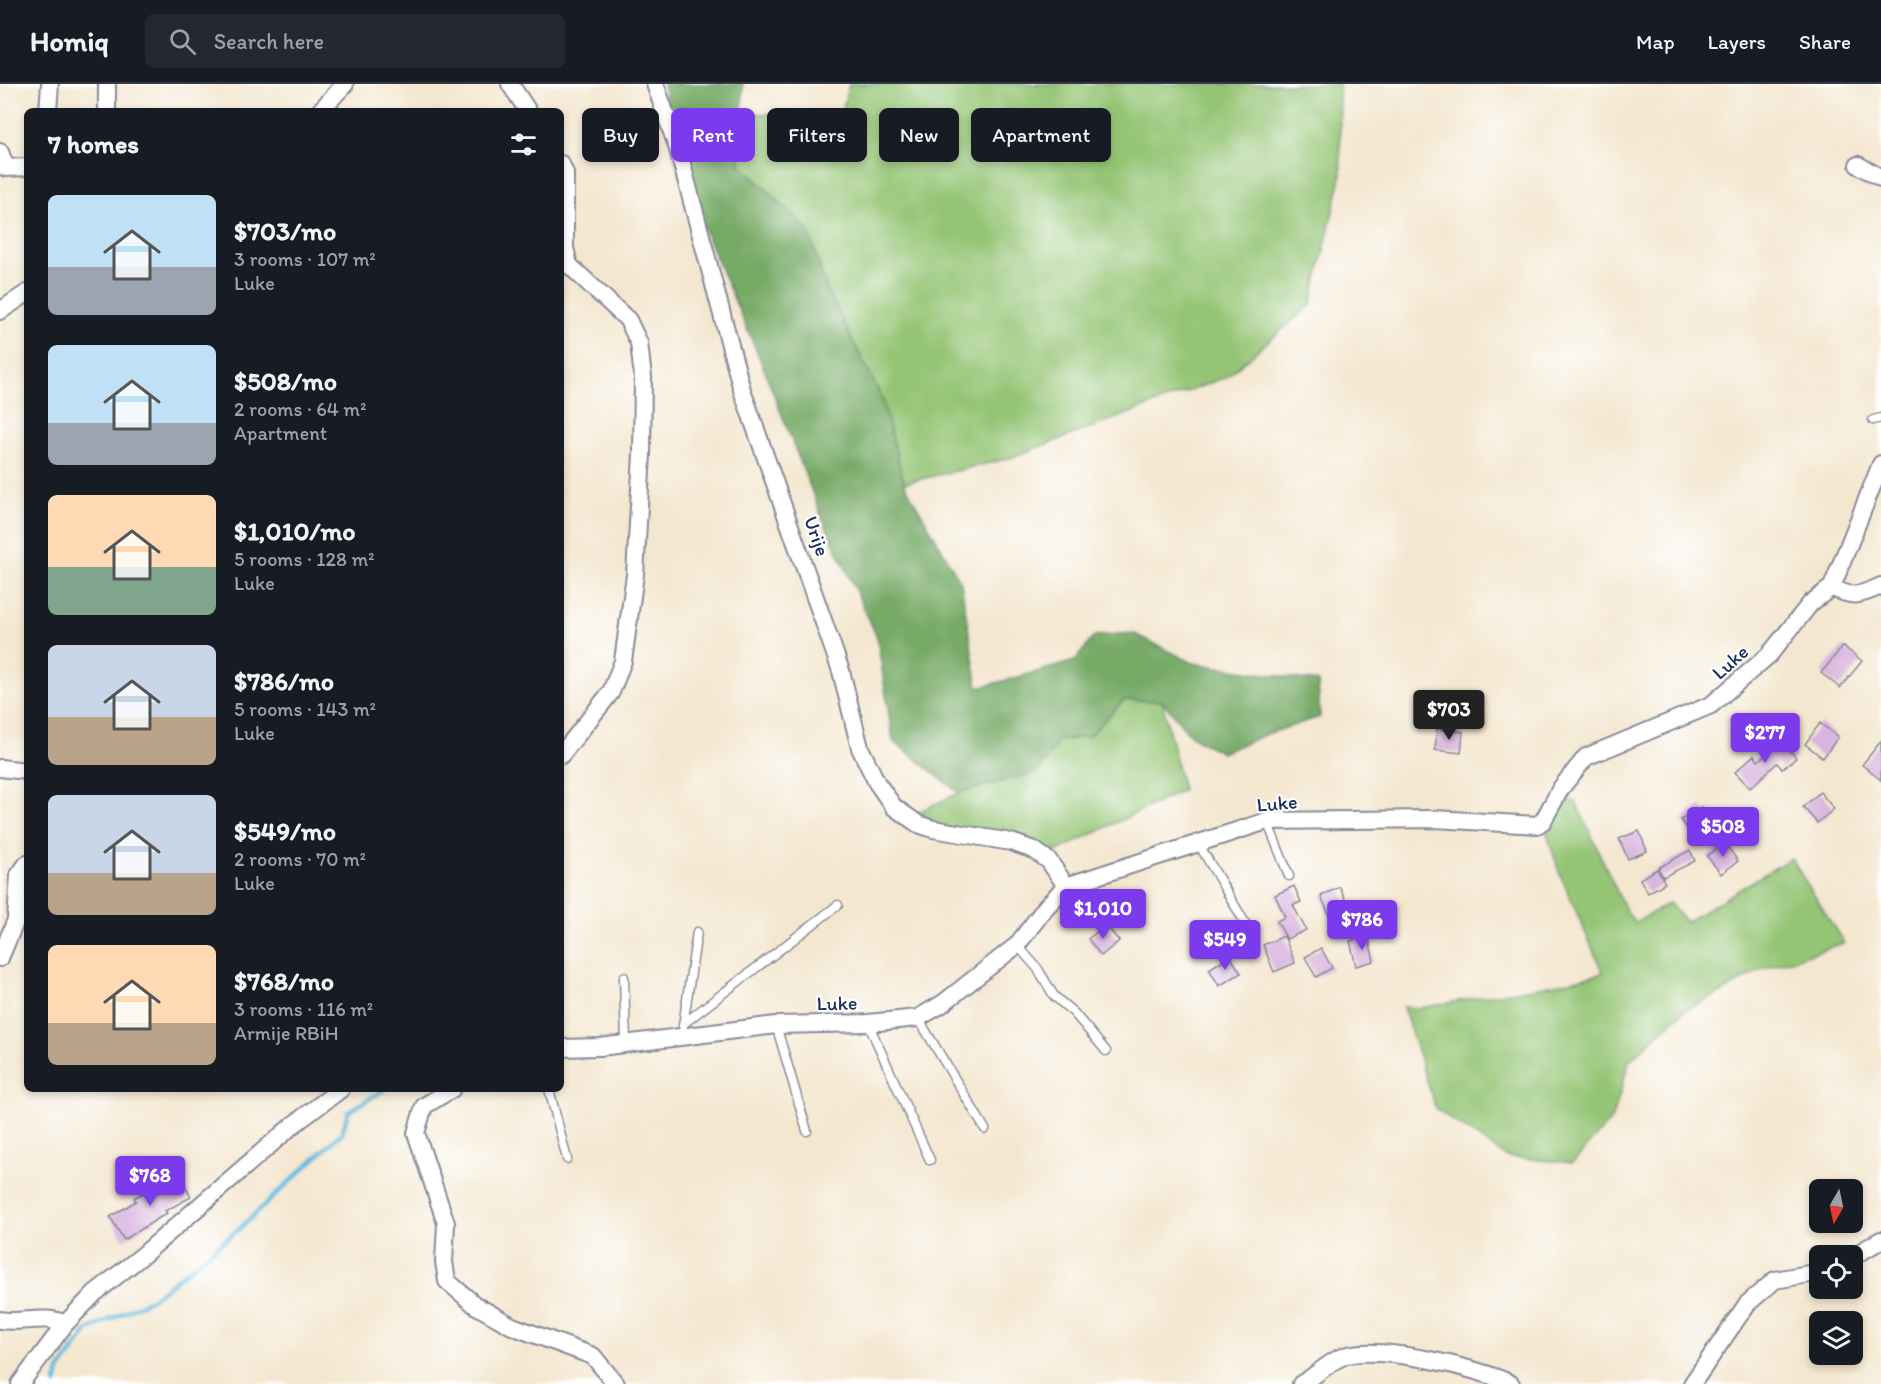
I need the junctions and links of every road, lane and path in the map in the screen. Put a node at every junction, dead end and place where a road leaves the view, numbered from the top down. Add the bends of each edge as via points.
1 (50, 84) edge
2 (107, 84) edge
3 (345, 84) edge
4 (510, 84) edge
5 (656, 84) edge
6 (48, 108) edge
7 (107, 108) edge
8 (323, 108) edge
9 (526, 108) edge
10 (0, 152) edge
11 (1858, 165) dead end
12 (24, 167) edge
13 (564, 171) edge
14 (1881, 178) edge
15 (24, 295) edge
16 (0, 311) edge
17 (1881, 464) edge
18 (1881, 586) edge
19 (1832, 587) junction
20 (564, 751) edge
21 (0, 768) edge
22 (24, 771) edge
23 (1267, 821) junction
24 (1198, 843) junction
25 (24, 868) edge
26 (1289, 876) dead end
27 (1066, 886) junction
28 (838, 905) dead end
29 (696, 932) dead end
30 (1251, 933) dead end
31 (1017, 945) junction
32 (0, 958) edge
33 (624, 976) dead end
34 (918, 1018) junction
35 (868, 1023) junction
36 (777, 1025) junction
37 (682, 1031) junction
38 (626, 1042) junction
39 (564, 1048) edge
40 (1106, 1051) dead end
41 (337, 1092) edge
42 (447, 1092) edge
43 (550, 1092) edge
44 (986, 1129) dead end
45 (807, 1131) dead end
46 (567, 1159) dead end
47 (930, 1160) dead end
48 (1881, 1240) edge
49 (1863, 1251) edge
50 (1809, 1274) edge
51 (0, 1320) edge
52 (65, 1324) junction
53 (20, 1384) edge
54 (616, 1384) edge
55 (1301, 1384) edge
56 (1511, 1384) edge
57 (1692, 1384) edge

1 - 6 street
2 - 7 street
3 - 8 street
4 - 9 street
5 - 27 street, Urije via 681,160 742,390 841,671 860,748 877,783 894,807 918,824 1034,850 1048,861
10 - 12 street via 6,168
11 - 14 street
13 - 20 street via 568,264 628,320 639,343 643,389 635,575 623,661 611,692
15 - 16 street
17 - 19 street, Luke
18 - 19 street via 1858,596
19 - 23 street, Luke via 1811,603 1769,655 1711,705 1586,757 1561,788 1543,821 1536,825 1435,819
21 - 22 street
23 - 24 street, Luke
23 - 26 lane
24 - 27 street, Luke
24 - 30 lane
25 - 32 street via 18,875 16,920
27 - 31 street, Luke
28 - 37 lane
29 - 37 lane
31 - 34 street, Luke
31 - 40 lane via 1054,996
33 - 38 lane
34 - 35 street, Luke
34 - 44 lane
35 - 36 street, Luke
35 - 47 lane
36 - 37 street, Luke
36 - 45 lane
37 - 38 street, Luke
38 - 39 street, Luke
41 - 52 street via 94,1293
42 - 54 street via 424,1106 416,1133 446,1223 445,1276 475,1305 512,1326 593,1356
43 - 46 lane
48 - 49 street
50 - 57 street via 1775,1280 1754,1298
51 - 52 street via 50,1319
52 - 53 street
55 - 56 street via 1343,1356 1366,1353 1395,1354 1495,1376

